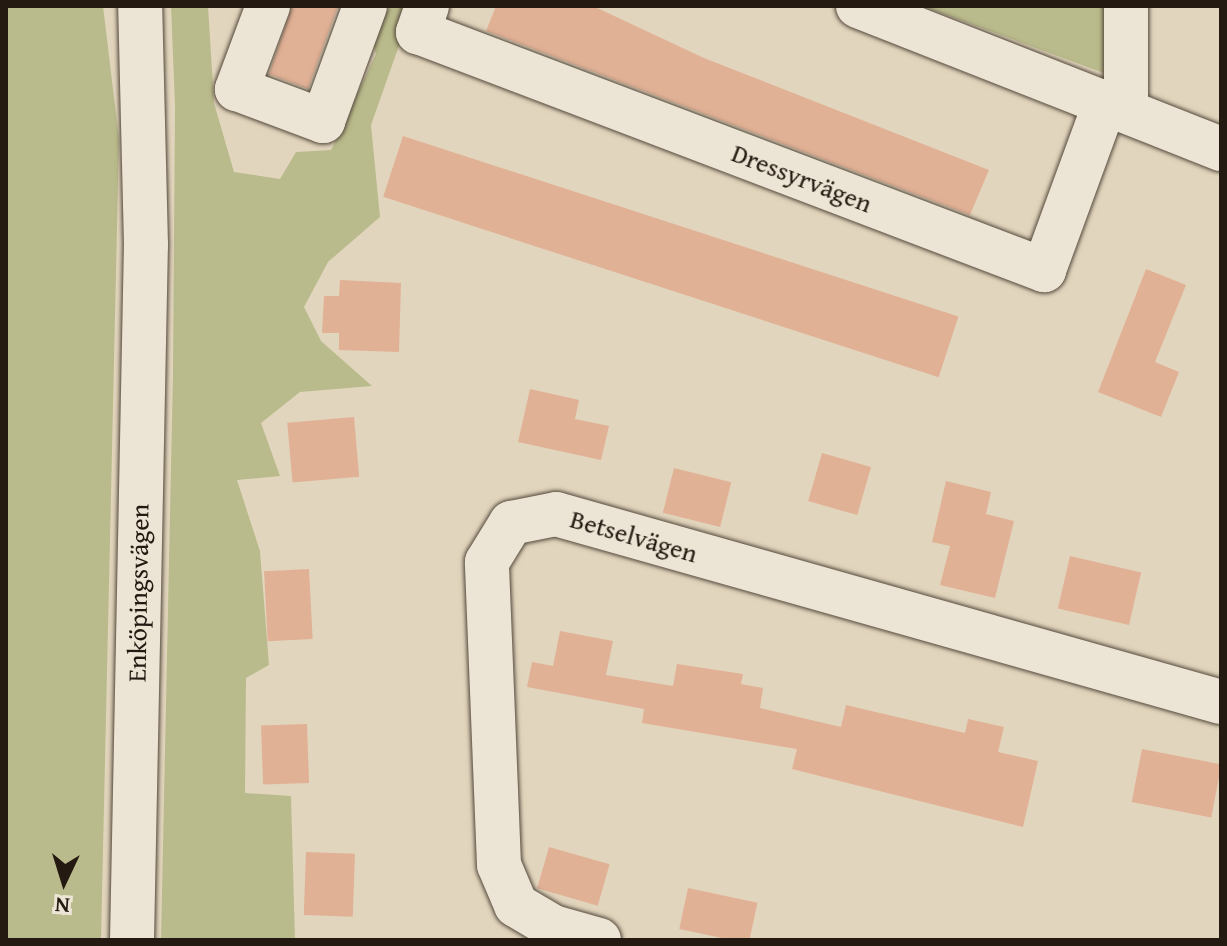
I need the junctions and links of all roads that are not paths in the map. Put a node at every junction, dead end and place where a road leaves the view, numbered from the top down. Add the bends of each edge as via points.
1 (113, 6) edge
2 (140, 6) edge
3 (268, 6) edge
4 (365, 6) edge
5 (427, 6) edge
6 (858, 6) edge
7 (1126, 6) edge
8 (1116, 105) junction
9 (1221, 149) edge
10 (146, 245) junction
11 (1221, 702) edge
12 (132, 940) edge
13 (599, 940) edge

1 - 10 street, Enköpingsvägen
2 - 10 street, Enköpingsvägen
3 - 4 street via 237,89 323,121
5 - 8 street, Dressyrvägen via 418,32 1044,270
6 - 8 street
7 - 8 street
8 - 9 street
10 - 12 street, Enköpingsvägen
11 - 13 street, Betselvägen via 556,514 511,523 487,562 499,865 516,905 553,927

